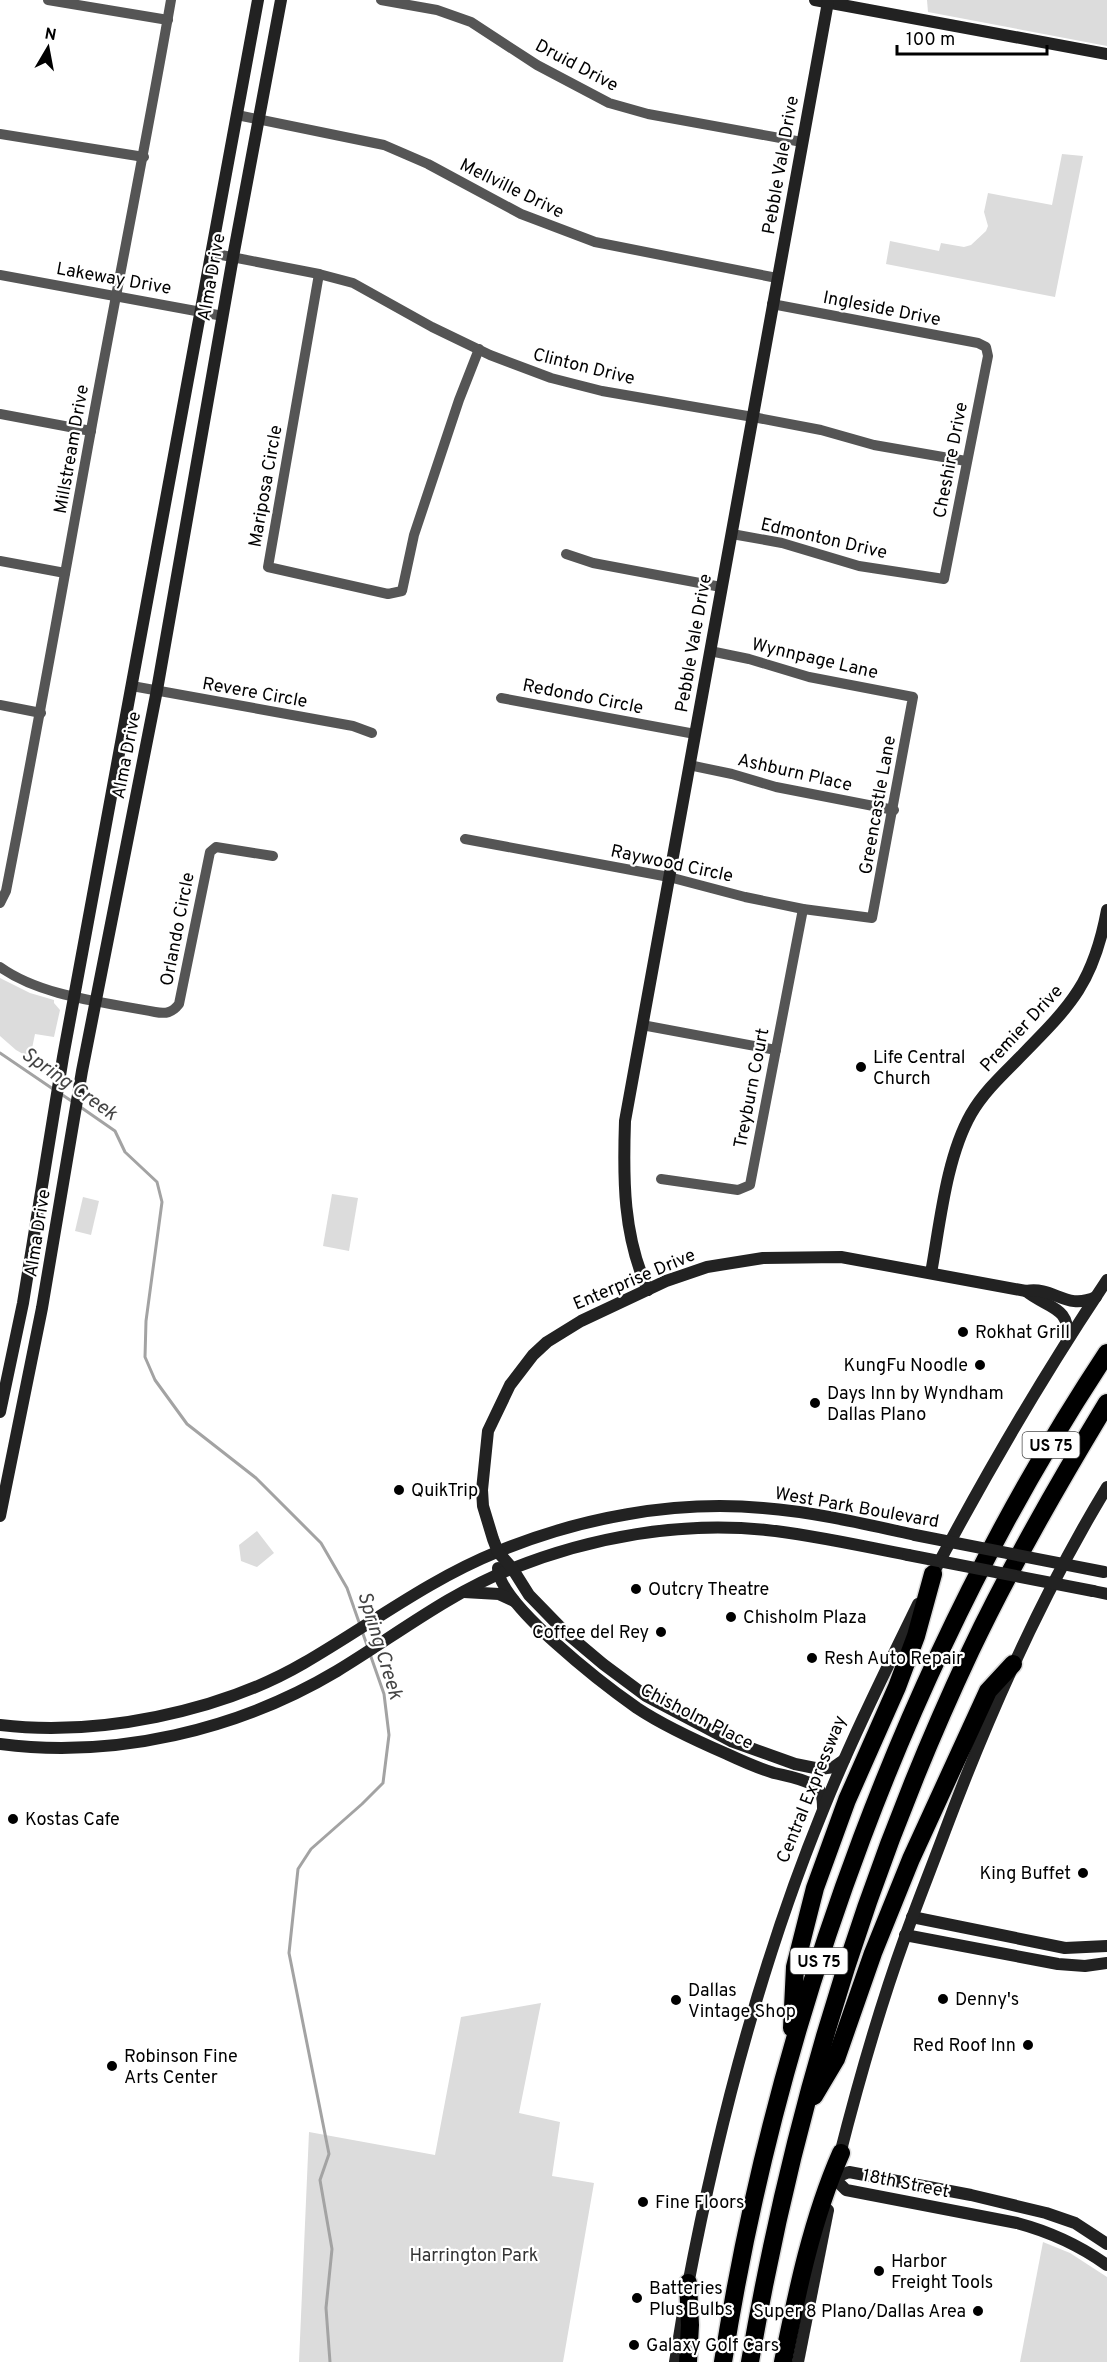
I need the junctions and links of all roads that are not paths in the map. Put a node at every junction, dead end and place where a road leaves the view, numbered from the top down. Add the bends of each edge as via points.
1 (48, 0) edge
2 (171, 0) edge
3 (258, 0) edge
4 (281, 0) edge
5 (381, 0) edge
6 (821, 1) edge
7 (168, 20) junction
8 (1107, 54) edge
9 (237, 115) junction
10 (258, 118) junction
11 (0, 134) edge
12 (802, 142) junction
13 (144, 157) junction
14 (211, 253) junction
15 (233, 257) junction
16 (319, 274) junction
17 (0, 275) edge
18 (777, 278) junction
19 (116, 295) junction
20 (772, 304) junction
21 (200, 311) junction
22 (223, 316) junction
23 (986, 347) joint
24 (480, 350) junction
25 (0, 414) edge
26 (753, 417) junction
27 (91, 431) junction
28 (966, 461) junction
29 (732, 534) junction
30 (566, 554) dead end
31 (0, 561) edge
32 (65, 573) junction
33 (944, 579) joint
34 (722, 587) junction
35 (710, 651) junction
36 (132, 686) junction
37 (157, 690) junction
38 (913, 697) joint
39 (501, 698) dead end
40 (0, 705) edge
41 (41, 713) junction
42 (372, 733) dead end
43 (695, 734) junction
44 (689, 765) junction
45 (894, 810) junction
46 (465, 839) dead end
47 (273, 856) dead end
48 (669, 877) junction
49 (0, 903) edge
50 (803, 909) junction
51 (1107, 910) edge
52 (872, 918) joint
53 (0, 967) edge
54 (75, 996) junction
55 (97, 1000) junction
56 (642, 1025) junction
57 (776, 1050) junction
58 (661, 1179) dead end
59 (33, 1238) junction
60 (54, 1241) junction
61 (931, 1273) junction
62 (1107, 1280) edge
63 (648, 1290) junction
64 (1026, 1291) junction
65 (1096, 1297) junction
66 (1066, 1341) junction
67 (1107, 1353) edge
68 (1107, 1403) edge
69 (0, 1412) edge
70 (1107, 1487) edge
71 (2, 1494) edge
72 (0, 1516) edge
73 (498, 1552) junction
74 (512, 1568) junction
75 (1106, 1573) edge
76 (933, 1574) junction
77 (498, 1575) junction
78 (463, 1592) junction
79 (1107, 1594) edge
80 (516, 1602) junction
81 (603, 1664) junction
82 (1013, 1664) junction
83 (593, 1674) junction
84 (253, 1688) junction
85 (259, 1708) junction
86 (0, 1725) edge
87 (731, 1740) junction
88 (0, 1744) edge
89 (725, 1753) junction
90 (844, 1760) junction
91 (822, 1812) junction
92 (912, 1917) junction
93 (905, 1935) junction
94 (1037, 1943) junction
95 (1107, 1946) edge
96 (1077, 1949) junction
97 (1034, 1960) junction
98 (1107, 1963) edge
99 (1077, 1966) junction
100 (791, 2055) junction
101 (801, 2118) junction
102 (841, 2153) junction
103 (834, 2178) junction
104 (971, 2195) junction
105 (968, 2213) junction
106 (1107, 2244) edge
107 (1107, 2265) edge
108 (688, 2283) junction
109 (675, 2362) edge
110 (688, 2362) edge
111 (723, 2362) edge
112 (750, 2362) edge
113 (783, 2362) edge
114 (798, 2362) edge

1 - 7 street
2 - 7 street, Millstream Drive
3 - 9 main road, Alma Drive
4 - 10 main road, Alma Drive
5 - 12 street, Druid Drive via 437,10 471,22 537,65 609,103 648,114
6 - 8 main road
6 - 12 main road, Pebble Vale Drive
7 - 13 street, Millstream Drive
9 - 10 street, Mellville Drive
9 - 14 main road, Alma Drive
10 - 15 main road, Alma Drive
10 - 18 street, Mellville Drive via 384,145 521,214 595,242
11 - 13 street
12 - 18 main road, Pebble Vale Drive
13 - 19 street, Millstream Drive
14 - 15 street, Clinton Drive
14 - 21 main road, Alma Drive
15 - 16 street, Clinton Drive
15 - 22 main road, Alma Drive
16 - 24 street, Clinton Drive via 353,283
16 - 24 street, Mariposa Circle via 268,567 388,594 402,591 414,535
17 - 19 street, Lakeway Drive
18 - 20 main road, Pebble Vale Drive
19 - 21 street, Lakeway Drive
19 - 27 street, Millstream Drive
20 - 23 street, Ingleside Drive
20 - 26 main road, Pebble Vale Drive
21 - 22 street, Lakeway Drive
21 - 36 main road, Alma Drive
22 - 37 main road, Alma Drive
23 - 28 street, Cheshire Drive via 988,356
24 - 26 street, Clinton Drive via 551,378 591,388
25 - 27 street
26 - 28 street, Clinton Drive
26 - 29 main road, Pebble Vale Drive
27 - 32 street, Millstream Drive
28 - 33 street, Cheshire Drive
29 - 33 street, Edmonton Drive via 782,543 859,566
29 - 34 main road, Pebble Vale Drive
30 - 34 street via 593,563
31 - 32 street
32 - 41 street, Millstream Drive
34 - 35 main road, Pebble Vale Drive
35 - 38 street, Wynnpage Lane via 809,677
35 - 43 main road, Pebble Vale Drive
36 - 37 street, Revere Circle
36 - 54 main road, Alma Drive
37 - 42 street, Revere Circle via 353,726
37 - 55 main road, Alma Drive
38 - 45 street, Greencastle Lane
39 - 43 street, Redondo Circle
40 - 41 street
41 - 49 street, Millstream Drive via 6,891
43 - 44 main road, Pebble Vale Drive
44 - 45 street, Ashburn Place
44 - 48 main road, Pebble Vale Drive
45 - 52 street, Greencastle Lane
46 - 48 street, Raywood Circle
47 - 55 street, Orlando Circle via 216,847 210,852 179,1004 174,1011 165,1013
48 - 50 street, Raywood Circle
48 - 56 main road, Pebble Vale Drive
50 - 52 street, Raywood Circle
50 - 57 street, Treyburn Court
51 - 61 main road, Premier Drive via 1096,957 1081,990 984,1096 961,1135
53 - 54 street, Orlando Circle via 34,986
54 - 55 street, Orlando Circle
54 - 59 main road, Alma Drive
55 - 60 main road, Alma Drive
56 - 57 street
56 - 63 main road, Pebble Vale Drive via 625,1121 624,1180 631,1241
57 - 58 street, Treyburn Court via 750,1185 738,1190
59 - 60 main road
59 - 69 main road, Alma Drive
60 - 71 main road, Alma Drive
61 - 63 main road, Enterprise Drive via 842,1257 793,1256 706,1267
61 - 64 main road, Enterprise Drive
62 - 65 main road, Central Expressway
63 - 73 main road, Enterprise Drive via 566,1329 533,1355 510,1385 488,1431 483,1465 483,1506
64 - 65 main road, Enterprise Drive via 1050,1293 1074,1303
64 - 66 main road, Enterprise Drive via 1067,1319
65 - 66 main road, Central Expressway
66 - 76 main road, Central Expressway via 999,1451
67 - 100 highway, US 75 via 998,1539 922,1694 850,1872
68 - 101 highway, US 75 via 1012,1570 925,1755 864,1913
70 - 82 main road
71 - 72 main road, Alma Drive
73 - 74 main road, Enterprise Drive
73 - 75 main road, West Park Boulevard, bridge via 556,1532 667,1509 760,1508 798,1512
73 - 77 main road
73 - 84 main road, West Park Boulevard via 444,1577 331,1647
74 - 77 main road, West Park Boulevard
74 - 79 main road, West Park Boulevard, bridge via 578,1547 651,1533 707,1528 766,1530
74 - 81 main road, Chisholm Place via 539,1606
76 - 90 main road, Central Expressway
76 - 100 highway via 897,1687 847,1800 815,1888 795,1967
77 - 78 main road, West Park Boulevard
77 - 80 main road, Chisholm Place
78 - 80 main road via 499,1594
78 - 85 main road, West Park Boulevard via 337,1671
80 - 83 main road, Chisholm Place via 555,1643
81 - 83 main road
81 - 87 main road, Chisholm Place via 646,1696
82 - 92 main road
82 - 101 highway via 988,1691 911,1859 836,2059
83 - 89 main road, Chisholm Place via 638,1708
84 - 85 main road
84 - 86 main road, West Park Boulevard via 181,1712 124,1721 46,1728
85 - 88 main road, West Park Boulevard via 158,1739 62,1748
87 - 89 main road
87 - 90 main road, Chisholm Place via 795,1764 834,1767
89 - 91 main road, Chisholm Place via 815,1786 823,1797
90 - 91 main road, Central Expressway
91 - 108 main road, Central Expressway via 742,2046
92 - 93 main road
92 - 94 main road
93 - 97 main road
93 - 102 main road
94 - 96 main road
94 - 97 main road
95 - 96 main road
96 - 99 main road
97 - 99 main road
98 - 99 main road
100 - 111 highway, US 75 via 754,2197
101 - 112 highway, US 75 via 772,2242
102 - 103 main road
102 - 113 highway via 830,2177 798,2288
103 - 104 main road, 18th Street via 849,2172
103 - 105 main road, 18th Street via 846,2190
103 - 114 main road
104 - 105 main road
104 - 106 main road, 18th Street via 1075,2223
105 - 107 main road, 18th Street via 1041,2229 1084,2249
108 - 109 main road, Central Expressway
108 - 110 highway

